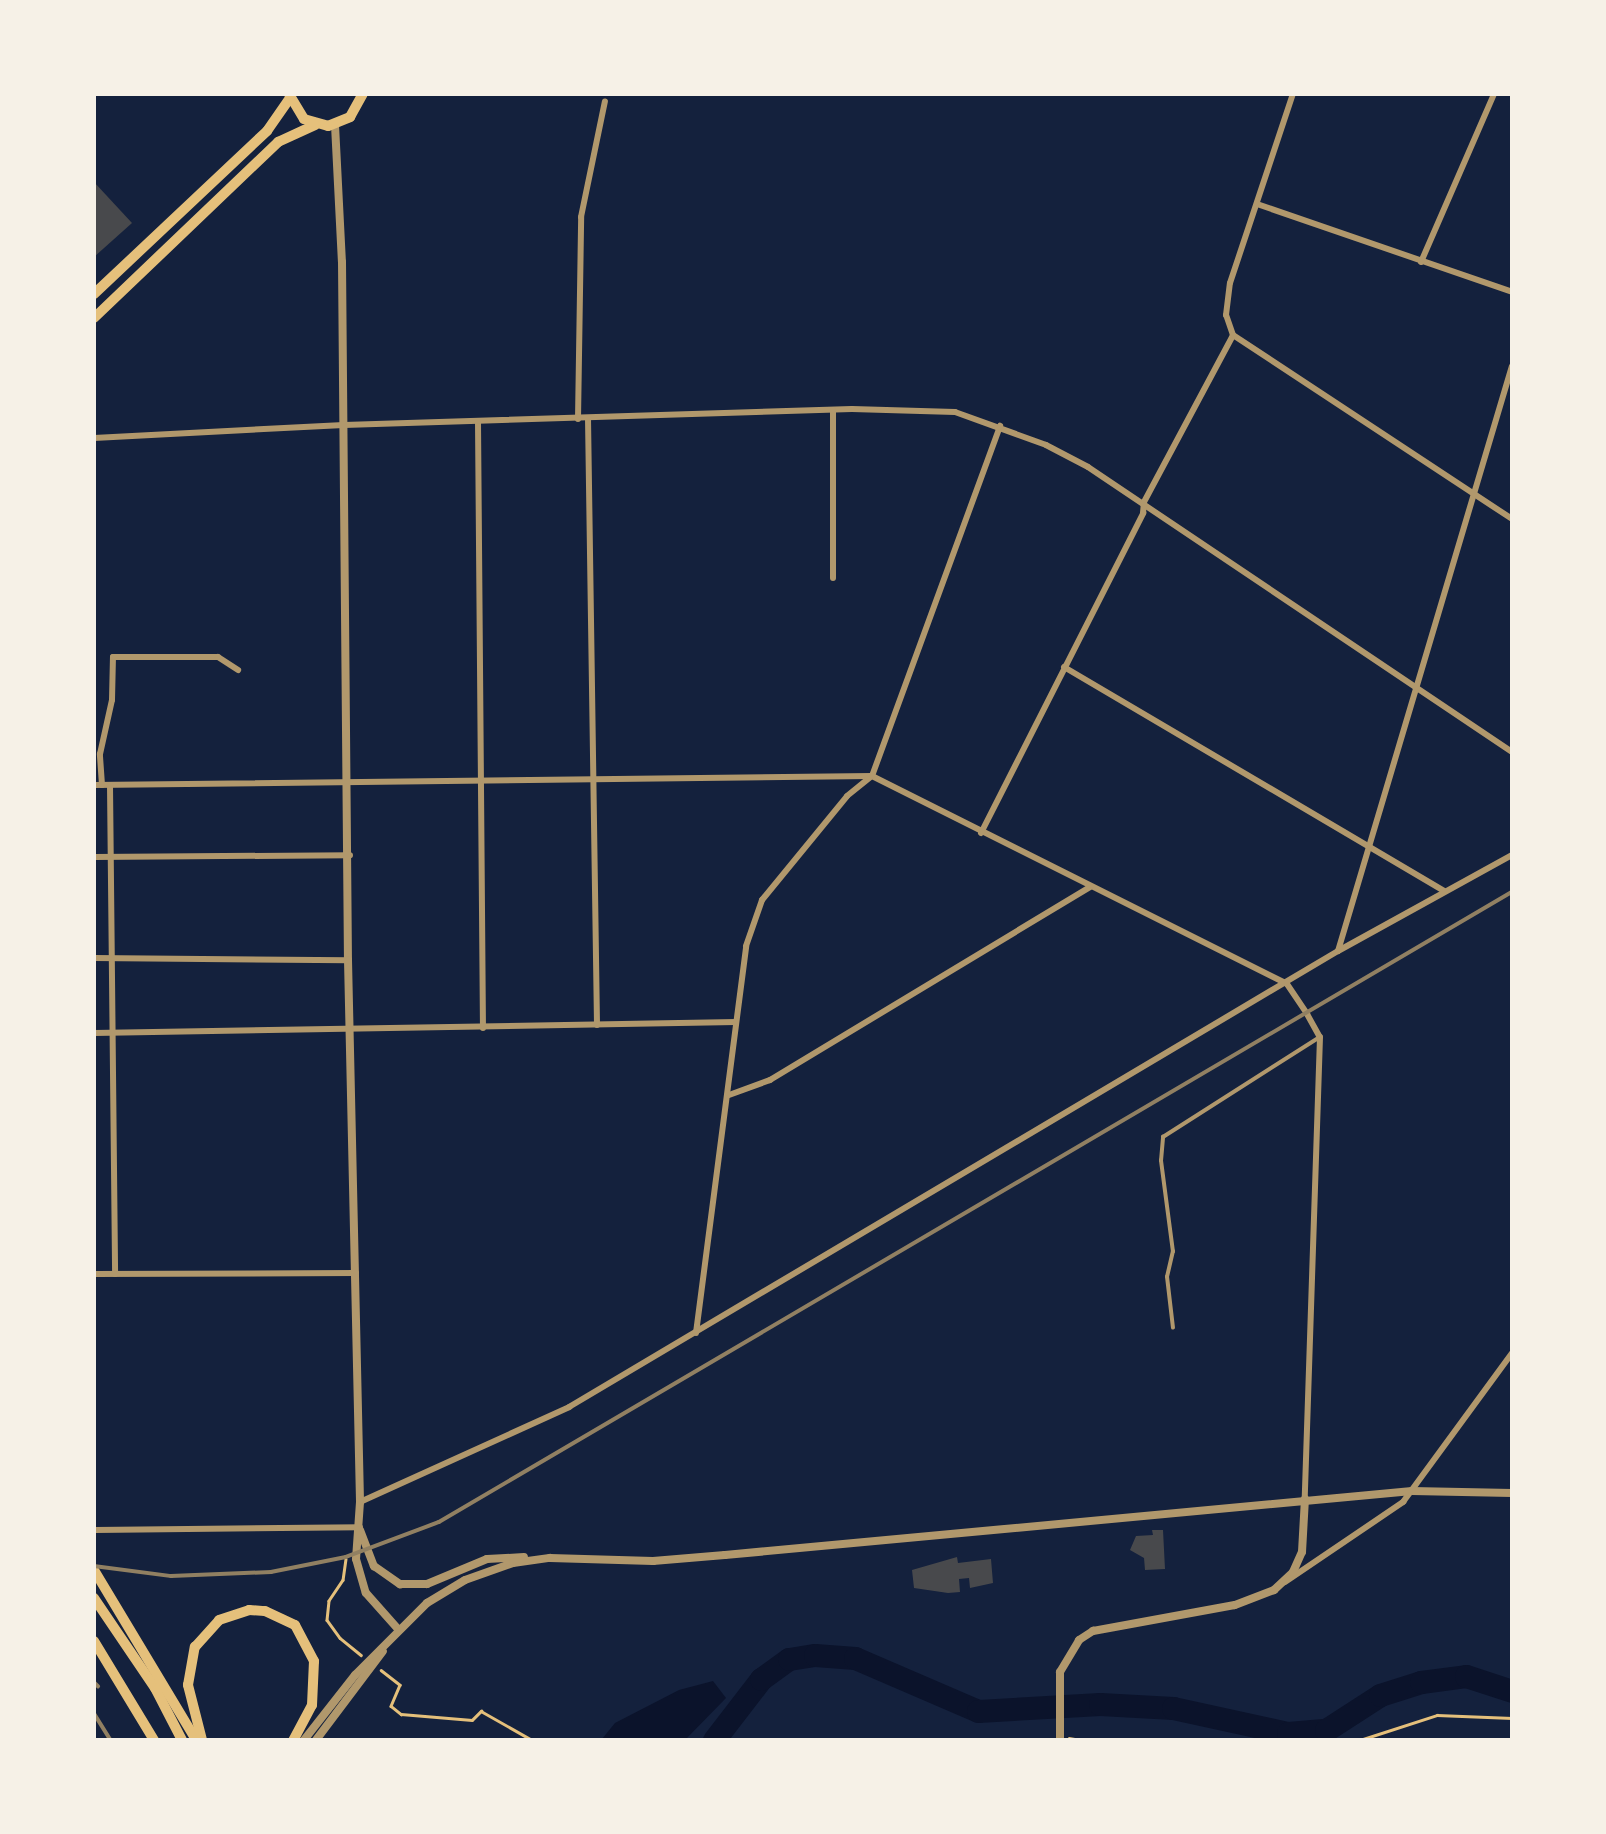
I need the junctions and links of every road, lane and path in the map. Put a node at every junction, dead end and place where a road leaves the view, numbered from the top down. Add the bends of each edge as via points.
1 (363, 94) edge
2 (1293, 94) edge
3 (1494, 94) edge
4 (290, 96) edge
5 (605, 101) dead end
6 (315, 125) junction
7 (335, 125) junction
8 (1257, 204) junction
9 (1421, 262) junction
10 (1511, 292) edge
11 (94, 294) edge
12 (94, 318) edge
13 (1233, 335) junction
14 (1511, 366) edge
15 (833, 410) junction
16 (588, 418) junction
17 (578, 419) junction
18 (478, 422) junction
19 (344, 425) junction
20 (1000, 426) junction
21 (94, 438) edge
22 (1473, 494) junction
23 (1144, 502) junction
24 (1511, 519) edge
25 (833, 579) dead end
26 (1064, 667) junction
27 (238, 670) dead end
28 (1415, 687) junction
29 (1511, 752) edge
30 (872, 776) junction
31 (482, 779) junction
32 (594, 780) junction
33 (348, 782) junction
34 (98, 785) edge
35 (110, 786) junction
36 (981, 833) junction
37 (1370, 845) junction
38 (349, 855) junction
39 (1511, 855) edge
40 (94, 857) edge
41 (112, 857) junction
42 (1090, 887) junction
43 (1444, 891) junction
44 (1338, 951) junction
45 (94, 958) edge
46 (113, 958) junction
47 (348, 960) junction
48 (1287, 984) junction
49 (736, 1022) junction
50 (597, 1025) junction
51 (483, 1028) junction
52 (351, 1030) junction
53 (94, 1033) edge
54 (113, 1034) junction
55 (1320, 1037) junction
56 (729, 1095) junction
57 (356, 1273) junction
58 (94, 1274) edge
59 (115, 1274) junction
60 (1173, 1328) dead end
61 (696, 1333) junction
62 (1511, 1353) edge
63 (1412, 1491) junction
64 (1511, 1493) edge
65 (1305, 1499) junction
66 (360, 1502) junction
67 (360, 1527) junction
68 (95, 1530) edge
69 (346, 1549) dead end
70 (550, 1558) junction
71 (94, 1570) edge
72 (1284, 1583) junction
73 (94, 1598) edge
74 (398, 1629) junction
75 (94, 1641) edge
76 (346, 1644) dead end
77 (389, 1676) dead end
78 (1511, 1718) edge
79 (180, 1735) edge
80 (154, 1740) edge
81 (197, 1740) edge
82 (202, 1740) edge
83 (293, 1740) edge
84 (304, 1740) edge
85 (316, 1740) edge
86 (532, 1740) edge
87 (1060, 1740) edge
88 (1360, 1740) edge

1 - 7 highway via 350,117
2 - 8 street
3 - 9 street
4 - 6 highway via 304,119
4 - 11 highway via 267,131
5 - 17 street via 581,217
6 - 7 highway
6 - 12 highway via 278,142
7 - 19 street via 341,194
8 - 9 street
8 - 13 street via 1230,284 1226,315
9 - 10 street
13 - 22 street
13 - 23 street
14 - 22 street
15 - 16 street
15 - 20 street via 932,408
15 - 25 street
16 - 17 street
16 - 32 street
17 - 18 street
18 - 19 street
18 - 31 street
19 - 21 street
19 - 33 street
20 - 23 street via 1088,467
20 - 30 street
22 - 24 street
22 - 28 street
23 - 26 street via 1143,513
23 - 28 street
26 - 36 street
26 - 37 street
27 - 34 street via 218,657 113,657 113,700
28 - 29 street
28 - 37 street
30 - 32 street
30 - 36 street
30 - 49 street via 848,796 762,900 746,946
31 - 32 street
31 - 33 street
31 - 51 street
32 - 50 street
33 - 35 street
33 - 38 street
34 - 35 street
35 - 41 street
36 - 42 street
37 - 43 street
37 - 44 street
38 - 41 street
38 - 47 street
39 - 43 street
40 - 41 street
41 - 46 street
42 - 48 street
42 - 56 street via 770,1080
43 - 44 street
44 - 48 street
45 - 46 street
46 - 47 street
46 - 54 street
47 - 52 street
48 - 55 street
48 - 61 street
49 - 50 street
49 - 56 street
50 - 51 street
51 - 52 street
52 - 54 street
52 - 57 street
53 - 54 street
54 - 59 street
55 - 60 lane via 1163,1137 1161,1161 1173,1252 1167,1278
55 - 65 street
56 - 61 street
57 - 59 street
57 - 66 street
58 - 59 street
61 - 66 street via 569,1407
62 - 63 street
63 - 64 street
63 - 65 street
63 - 72 street via 1404,1502
65 - 70 street via 677,1559
65 - 72 street via 1302,1552
66 - 67 street
67 - 68 street
67 - 70 street via 374,1566 400,1584 426,1584 487,1559
67 - 74 street via 356,1559 361,1584 376,1608
69 - 76 path via 343,1580 326,1614
70 - 74 street via 513,1563 465,1580 427,1603
71 - 81 highway
72 - 87 street via 1235,1605 1085,1634 1064,1661
73 - 79 highway via 155,1688
74 - 84 street
74 - 85 street
75 - 80 highway
77 - 86 path via 400,1685 391,1706 401,1714 472,1720 481,1711
78 - 88 path via 1437,1715
82 - 83 highway via 188,1685 195,1647 219,1620 249,1610 265,1611 295,1625 314,1661 312,1705

